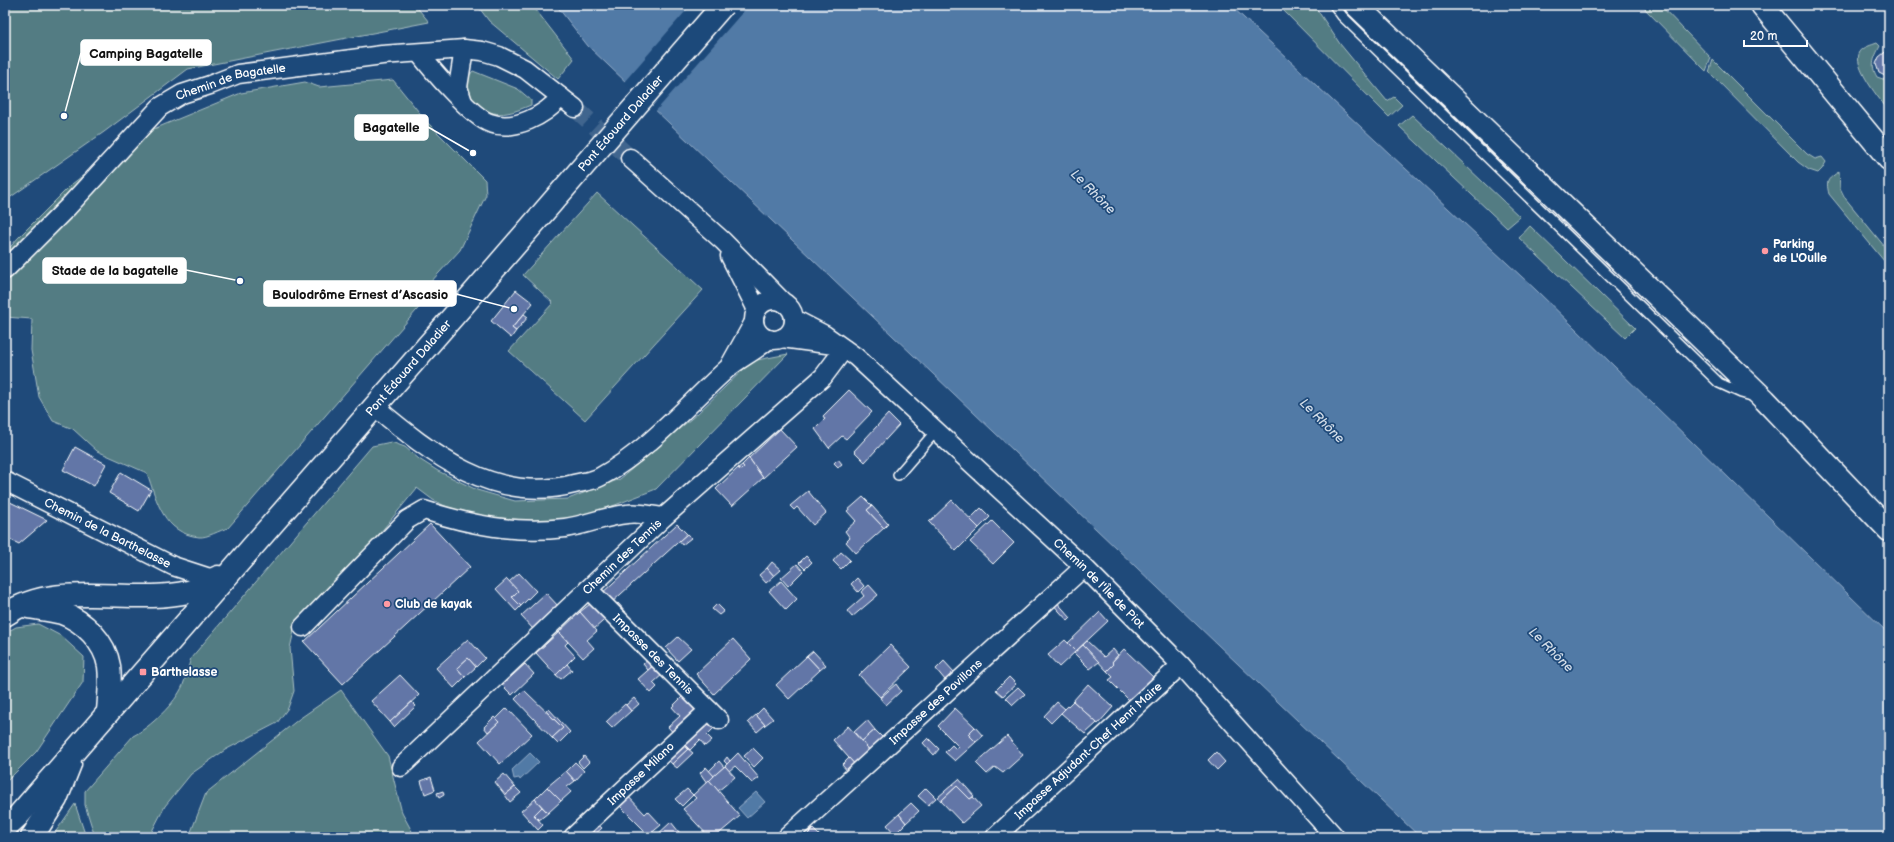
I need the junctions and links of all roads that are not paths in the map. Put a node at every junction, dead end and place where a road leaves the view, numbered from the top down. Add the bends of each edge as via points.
1 (723, 5) edge
2 (1334, 5) edge
3 (1356, 5) edge
4 (1762, 5) edge
5 (464, 49) junction
6 (419, 54) junction
7 (561, 97) junction
8 (463, 102) junction
9 (575, 108) tunnel mouth
10 (630, 158) tunnel mouth
11 (1889, 159) edge
12 (723, 241) junction
13 (5, 270) edge
14 (784, 303) junction
15 (756, 316) junction
16 (794, 318) junction
17 (776, 339) junction
18 (844, 349) junction
19 (729, 368) junction
20 (1765, 400) junction
21 (374, 406) junction
22 (936, 431) junction
23 (898, 476) dead end
24 (5, 481) edge
25 (664, 517) junction
26 (1889, 530) edge
27 (1084, 567) junction
28 (222, 574) junction
29 (588, 589) junction
30 (14, 611) edge
31 (303, 627) dead end
32 (1181, 665) junction
33 (108, 712) junction
34 (714, 715) joint
35 (78, 746) junction
36 (401, 766) dead end
37 (5, 828) edge
38 (32, 837) edge
39 (573, 837) edge
40 (787, 837) edge
41 (995, 837) edge
42 (1335, 837) edge

1 - 21 main road, Pont Édouard Daladier, bridge
2 - 20 lane via 1411,85 1719,383
3 - 20 main road
4 - 11 main road
5 - 6 street, Chemin de Bagatelle
5 - 7 street, Chemin de Bagatelle via 499,56 525,68
5 - 8 street via 458,87
6 - 8 street via 436,76
6 - 13 street, Chemin de Bagatelle via 382,55 238,74 182,94 160,107 68,207
7 - 8 street via 553,106 527,121 506,126 490,123 475,114
7 - 9 street, Chemin de Bagatelle
10 - 12 street
12 - 14 street
12 - 15 street
14 - 15 street via 772,300 766,302
14 - 16 street
15 - 17 street via 759,333
15 - 19 street
16 - 17 street via 791,330
16 - 18 street, Chemin de l'Île de Piot
17 - 18 street, Chemin de l'Île de Piot via 829,343
17 - 19 street
18 - 22 street, Chemin de l'Île de Piot via 856,357
18 - 25 street, Chemin des Tennis via 823,378
19 - 21 street via 630,457 599,477 564,487 532,490 505,486 462,470 440,458
20 - 26 main road
21 - 28 main road, Pont Édouard Daladier
22 - 23 lane
22 - 27 street, Chemin de l'Île de Piot
24 - 28 street, Chemin de la Barthelasse via 173,566
25 - 29 street, Chemin des Tennis
25 - 31 street via 628,513 566,528 514,529 484,526 424,510 407,520
27 - 32 street, Chemin de l'Île de Piot
27 - 40 street, Impasse des Pavillons
28 - 30 main road via 190,592 174,595 76,595 48,598
28 - 33 main road, Pont Édouard Daladier
29 - 34 street, Impasse des Tennis
29 - 36 street, Chemin des Tennis
30 - 33 main road via 60,613 85,625 109,664
32 - 41 street, Impasse Adjudant-Chef Henri Maire
32 - 42 street, Chemin de l'Île de Piot
33 - 35 main road, Pont Édouard Daladier
34 - 39 street, Impasse Milano
35 - 37 main road, Pont Édouard Daladier
35 - 38 main road via 56,799

